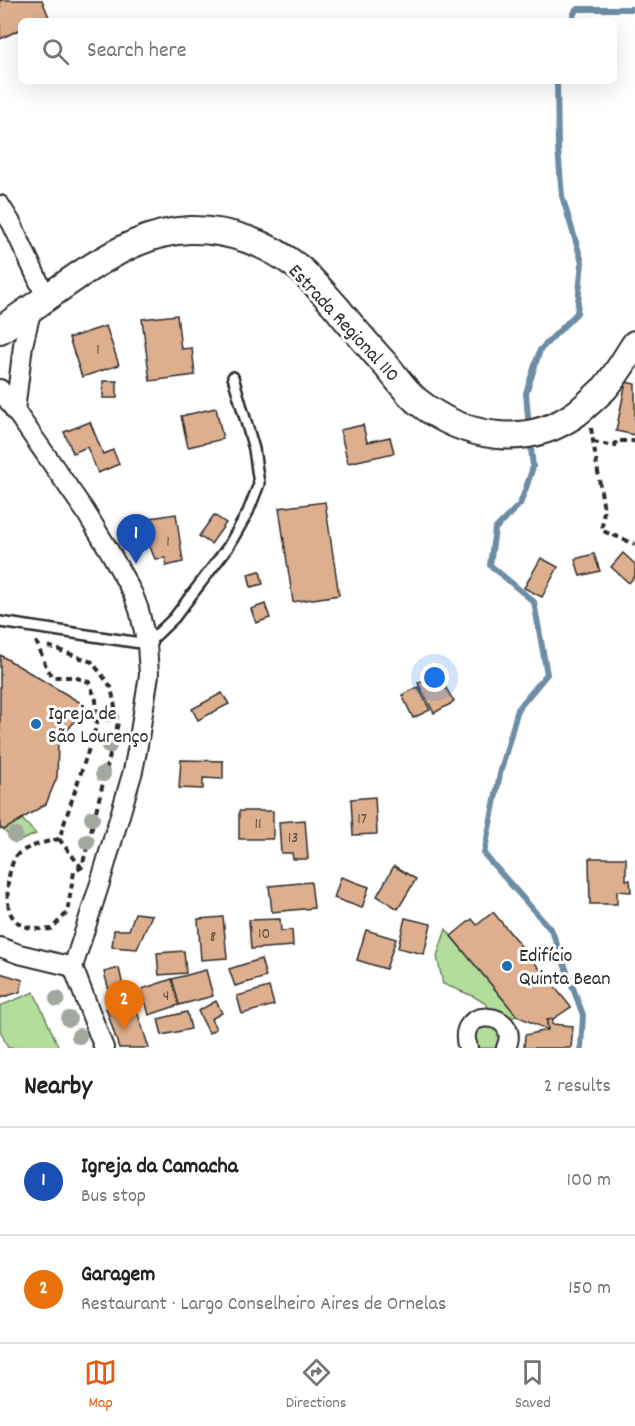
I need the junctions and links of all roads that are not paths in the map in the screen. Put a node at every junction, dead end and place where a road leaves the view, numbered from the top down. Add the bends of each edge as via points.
1 (0, 205) edge
2 (39, 303) junction
3 (0, 330) edge
4 (635, 344) edge
5 (233, 377) dead end
6 (0, 390) edge
7 (8, 407) edge
8 (0, 622) edge
9 (147, 644) junction
10 (0, 947) edge
11 (73, 968) junction
12 (508, 1046) edge
13 (104, 1048) edge
14 (468, 1048) edge

1 - 2 street via 12,224
2 - 3 main road, Estrada Regional 110
2 - 4 main road, Estrada Regional 110 via 114,253 143,239 190,230 225,232 251,240 301,269 416,400 463,428 500,435 550,428 580,411 606,387
2 - 7 street via 23,345
5 - 9 lane via 254,449 259,484 228,547 174,618
6 - 7 street
7 - 9 street via 85,511 110,552 133,594
8 - 9 lane
9 - 11 street via 149,675 135,761
10 - 11 street
11 - 13 street
12 - 14 street via 508,1030 491,1016 470,1024 465,1035

